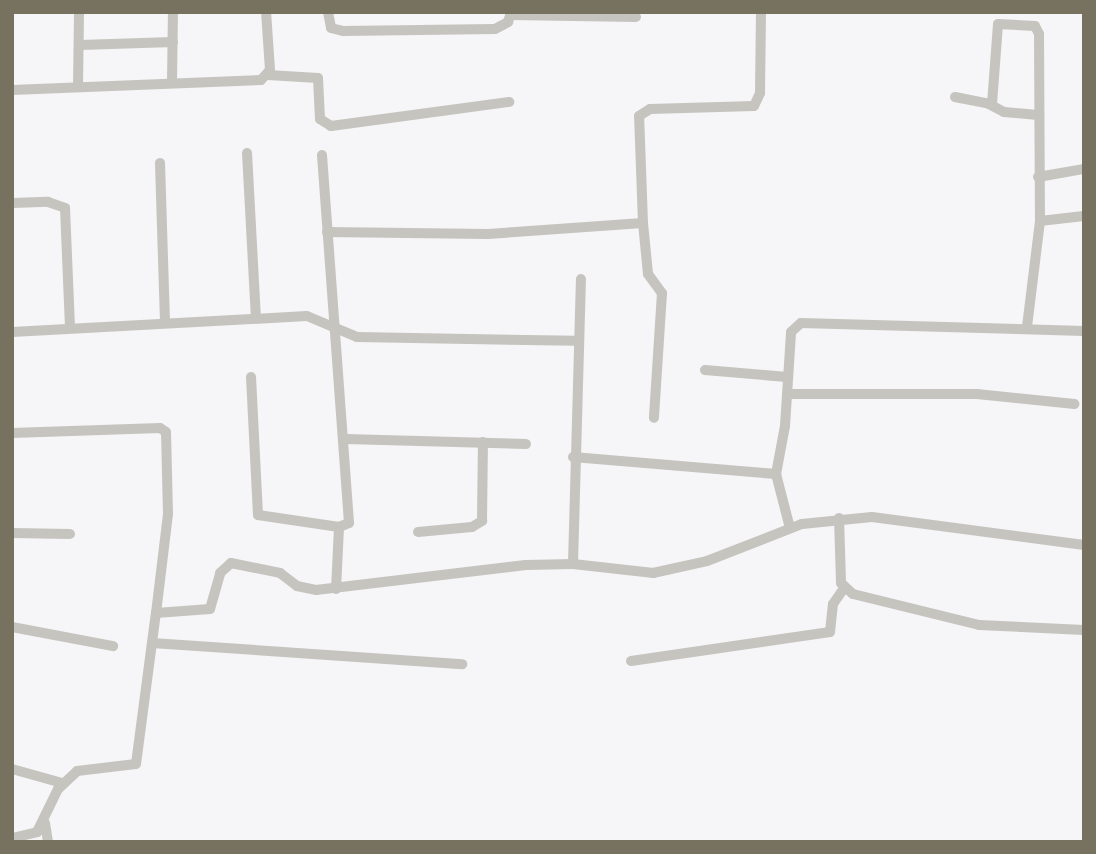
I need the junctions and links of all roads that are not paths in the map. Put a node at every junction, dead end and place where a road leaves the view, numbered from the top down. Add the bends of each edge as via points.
1 (79, 12) edge
2 (173, 12) edge
3 (266, 12) edge
4 (328, 12) edge
5 (761, 12) edge
6 (511, 13) edge
7 (636, 17) dead end
8 (173, 42) junction
9 (80, 46) junction
10 (268, 75) junction
11 (172, 81) junction
12 (78, 86) junction
13 (12, 90) edge
14 (955, 97) dead end
15 (509, 102) dead end
16 (992, 104) junction
17 (1038, 115) junction
18 (247, 153) dead end
19 (322, 155) dead end
20 (160, 163) dead end
21 (1084, 169) edge
22 (1038, 177) junction
23 (12, 203) edge
24 (1084, 216) edge
25 (1040, 221) junction
26 (643, 223) junction
27 (327, 232) junction
28 (581, 279) dead end
29 (256, 318) junction
30 (165, 321) junction
31 (1027, 327) junction
32 (70, 328) junction
33 (334, 328) junction
34 (1084, 331) edge
35 (12, 332) edge
36 (576, 341) junction
37 (705, 369) dead end
38 (251, 377) dead end
39 (787, 377) junction
40 (787, 394) junction
41 (1074, 404) dead end
42 (654, 418) dead end
43 (12, 433) edge
44 (346, 439) junction
45 (484, 442) junction
46 (526, 444) dead end
47 (573, 457) junction
48 (776, 474) junction
49 (839, 518) junction
50 (339, 527) junction
51 (790, 528) junction
52 (418, 532) dead end
53 (12, 533) edge
54 (69, 534) dead end
55 (1084, 545) edge
56 (573, 564) junction
57 (844, 588) junction
58 (336, 589) junction
59 (156, 613) junction
60 (12, 627) edge
61 (1084, 630) edge
62 (152, 643) junction
63 (113, 646) dead end
64 (631, 661) dead end
65 (462, 664) dead end
66 (12, 769) edge
67 (62, 783) junction
68 (45, 823) junction
69 (12, 838) edge
70 (48, 842) edge

1 - 9 street
2 - 8 street
3 - 10 street
4 - 6 street via 331,28 343,31 495,29 508,22
5 - 26 street via 760,93 754,106 650,109 639,116
6 - 7 street
8 - 9 street
8 - 11 street
9 - 12 street
10 - 11 street via 261,80
10 - 15 street via 318,78 320,119 331,127
11 - 12 street
12 - 13 street
14 - 16 street
16 - 17 street via 1004,112
16 - 17 street via 998,24 1030,24 1039,34
17 - 22 street
18 - 29 street
19 - 27 street
20 - 30 street
21 - 22 street
22 - 25 street
23 - 32 street via 48,202 65,208
24 - 25 street
25 - 31 street
26 - 27 street via 488,234
26 - 42 street via 648,274 662,293
27 - 33 street
28 - 36 street
29 - 30 street
29 - 33 street via 307,316
30 - 32 street
31 - 34 street
31 - 39 street via 801,323 791,332
32 - 35 street
33 - 36 street via 357,337
33 - 44 street
36 - 47 street
37 - 39 street
38 - 50 street via 258,515
39 - 40 street
40 - 41 street via 977,394
40 - 48 street
43 - 59 street via 160,428 166,432 168,514
44 - 45 street
44 - 50 street via 352,519
45 - 46 street
45 - 52 street via 482,521 472,527
47 - 48 street
47 - 56 street
48 - 51 street
49 - 51 street
49 - 55 street via 872,517
49 - 57 street
50 - 58 street
51 - 56 street via 707,561 661,572 629,573
53 - 54 street
56 - 58 street via 526,565
57 - 61 street via 979,625
57 - 64 street via 833,604 830,632
58 - 59 street via 301,588 280,572 231,563 222,568 210,609
59 - 62 street
60 - 63 street
62 - 65 street
62 - 67 street via 139,760 130,767 77,771
66 - 67 street
67 - 68 street
68 - 69 street via 34,835
68 - 70 street

